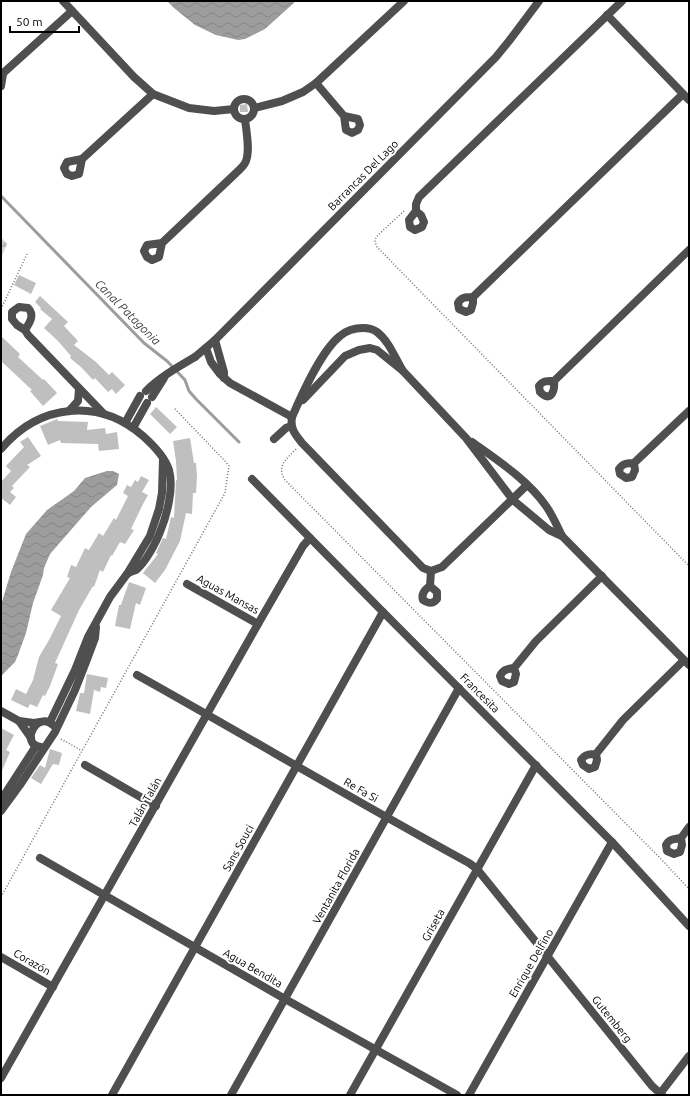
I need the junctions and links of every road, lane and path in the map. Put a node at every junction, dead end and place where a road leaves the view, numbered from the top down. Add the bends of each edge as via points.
1 (63, 1) edge
2 (404, 1) edge
3 (539, 1) edge
4 (622, 1) edge
5 (72, 12) junction
6 (607, 16) junction
7 (2, 74) edge
8 (316, 83) junction
9 (1, 86) edge
10 (153, 94) junction
11 (683, 94) junction
12 (689, 100) edge
13 (254, 108) junction
14 (234, 109) junction
15 (344, 116) dead end
16 (245, 119) junction
17 (82, 159) dead end
18 (412, 209) joint
19 (162, 242) dead end
20 (689, 250) edge
21 (27, 254) dead end
22 (473, 297) dead end
23 (1, 309) edge
24 (25, 330) dead end
25 (215, 340) junction
26 (206, 348) junction
27 (403, 371) junction
28 (166, 374) junction
29 (224, 378) junction
30 (554, 381) dead end
31 (79, 389) junction
32 (297, 407) junction
33 (174, 408) dead end
34 (69, 411) junction
35 (689, 411) edge
36 (104, 414) junction
37 (291, 422) junction
38 (125, 423) junction
39 (133, 428) junction
40 (466, 438) junction
41 (274, 439) dead end
42 (302, 443) junction
43 (1, 449) edge
44 (634, 463) dead end
45 (252, 479) dead end
46 (527, 485) junction
47 (513, 500) junction
48 (562, 536) junction
49 (310, 538) junction
50 (689, 566) edge
51 (431, 571) junction
52 (602, 576) junction
53 (187, 584) dead end
54 (430, 586) dead end
55 (383, 612) junction
56 (96, 624) junction
57 (258, 624) junction
58 (686, 663) edge
59 (514, 668) dead end
60 (137, 675) dead end
61 (459, 688) junction
62 (1, 711) edge
63 (207, 714) junction
64 (19, 721) junction
65 (40, 722) junction
66 (50, 722) junction
67 (54, 733) junction
68 (31, 739) junction
69 (36, 746) junction
70 (45, 746) junction
71 (82, 751) junction
72 (596, 754) dead end
73 (85, 765) dead end
74 (297, 765) junction
75 (536, 765) junction
76 (1, 800) edge
77 (156, 806) junction
78 (1, 811) edge
79 (387, 818) junction
80 (689, 827) edge
81 (681, 838) dead end
82 (612, 842) junction
83 (40, 858) dead end
84 (477, 869) junction
85 (689, 889) edge
86 (105, 896) junction
87 (1, 897) edge
88 (689, 926) edge
89 (195, 948) junction
90 (547, 956) junction
91 (1, 957) edge
92 (53, 987) junction
93 (285, 999) junction
94 (376, 1049) junction
95 (689, 1056) edge
96 (1, 1078) edge
97 (660, 1094) edge
98 (112, 1095) edge
99 (231, 1095) edge
100 (350, 1095) edge
101 (457, 1095) edge
102 (469, 1095) edge

1 - 5 street
2 - 8 street
3 - 25 street, Barrancas Del Lago via 496,57
4 - 6 street
5 - 7 street
5 - 10 street
6 - 11 street
6 - 18 street via 419,197
7 - 9 street
8 - 13 street via 282,101
8 - 15 street
10 - 14 street via 189,108 214,111
10 - 17 street
11 - 12 street
11 - 22 street
13 - 14 street via 251,102 242,99 236,103
13 - 16 street via 251,116
14 - 16 street via 236,115
16 - 19 street via 248,147 245,163
18 - 50 path via 376,237 377,247
20 - 30 street
21 - 23 path
24 - 31 street
25 - 26 street, Barrancas Del Lago
25 - 29 street
26 - 28 street, Barrancas Del Lago
26 - 29 street via 211,362
27 - 32 street via 377,350 359,350 345,356 336,364
27 - 32 street via 385,340 377,332 368,328 349,330 340,336 323,357
27 - 40 street
28 - 38 street, Barrancas Del Lago via 143,394
28 - 39 street
29 - 37 street
31 - 34 street via 78,401
31 - 36 street
32 - 37 street
33 - 71 path via 229,466 225,493
34 - 36 street
34 - 43 street via 34,421 15,434
35 - 44 street
36 - 38 street
37 - 41 street
37 - 42 street via 292,431
38 - 39 street
39 - 56 street via 163,459 162,493 150,536 110,597
40 - 46 street via 500,461
40 - 47 street
42 - 51 street via 423,568
42 - 85 path via 280,468 284,479
45 - 49 street, Francesita
46 - 47 street
46 - 48 street via 546,506
47 - 48 street via 549,530
47 - 51 street via 442,567
48 - 52 street
49 - 55 street, Francesita
49 - 57 street, Talán Talán
51 - 54 street
52 - 58 street
52 - 59 street via 536,641
53 - 57 street, Aguas Mansas
55 - 61 street, Francesita
55 - 74 street, Sans Souci
56 - 66 street
56 - 67 street via 95,638 86,662
57 - 63 street, Talán Talán
58 - 72 street via 623,720
60 - 63 street, Re Fa Si
61 - 75 street, Francesita
61 - 79 street, Ventanita Florida
62 - 64 street
63 - 74 street, Re Fa Si
63 - 77 street, Talán Talán
64 - 65 street
64 - 68 street
65 - 66 street
65 - 68 street via 33,728
66 - 67 street
67 - 70 street
67 - 71 path
68 - 69 street
69 - 70 street
69 - 76 street
70 - 78 street
71 - 87 path
73 - 77 street
74 - 79 street, Re Fa Si
74 - 89 street, Sans Souci
75 - 82 street, Francesita
75 - 84 street, Griseta
77 - 86 street, Talán Talán
79 - 84 street, Re Fa Si via 469,862
79 - 93 street, Ventanita Florida
80 - 81 street
82 - 88 street, Francesita
82 - 90 street, Enrique Delfino
83 - 86 street, Agua Bendita
84 - 90 street, Re Fa Si
84 - 94 street, Griseta
86 - 89 street, Agua Bendita
86 - 92 street, Talán Talán
89 - 93 street, Agua Bendita
89 - 98 street, Sans Souci
90 - 97 street, Gutemberg
90 - 102 street, Enrique Delfino
91 - 92 street, Corazón
92 - 96 street, Talán Talán
93 - 94 street, Agua Bendita
93 - 99 street, Ventanita Florida
94 - 100 street, Griseta
94 - 101 street, Agua Bendita
95 - 97 street

